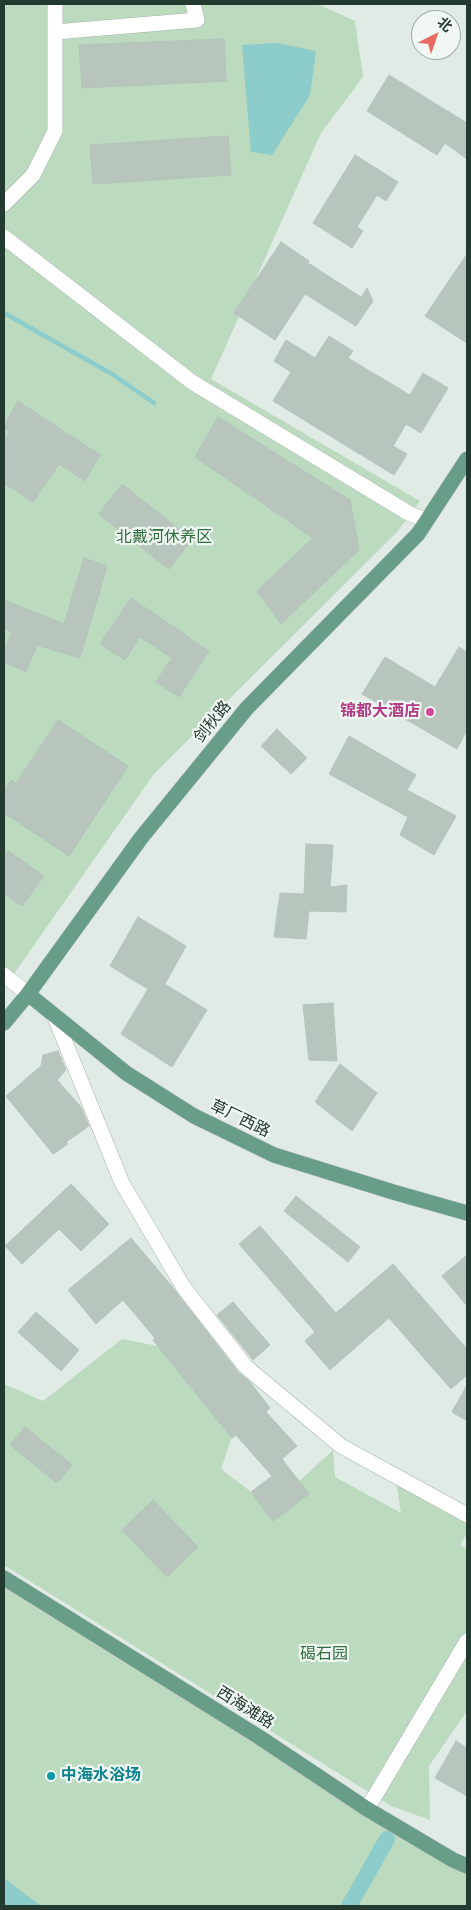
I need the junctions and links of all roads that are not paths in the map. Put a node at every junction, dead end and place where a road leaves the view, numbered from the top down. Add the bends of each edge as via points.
1 (55, 4) edge
2 (193, 4) edge
3 (55, 32) junction
4 (4, 204) edge
5 (4, 237) edge
6 (467, 459) edge
7 (427, 520) junction
8 (4, 975) edge
9 (28, 994) junction
10 (54, 1015) junction
11 (4, 1023) edge
12 (467, 1213) edge
13 (467, 1515) edge
14 (4, 1578) edge
15 (467, 1641) edge
16 (367, 1809) junction
17 (467, 1866) edge

1 - 3 street
2 - 3 street via 197,20
3 - 4 street via 55,131 33,175
5 - 7 street via 192,382 410,514
6 - 7 main road, 剑秋路
7 - 9 main road, 剑秋路 via 418,534 247,708 141,838
8 - 9 street
9 - 10 main road, 草厂西路
9 - 11 main road, 剑秋路
10 - 12 main road, 草厂西路 via 126,1073 194,1116 274,1154
10 - 13 street via 122,1183 184,1288 246,1367 341,1446
14 - 16 main road, 西海滩路 via 259,1737
15 - 16 street
16 - 17 main road, 西海滩路

